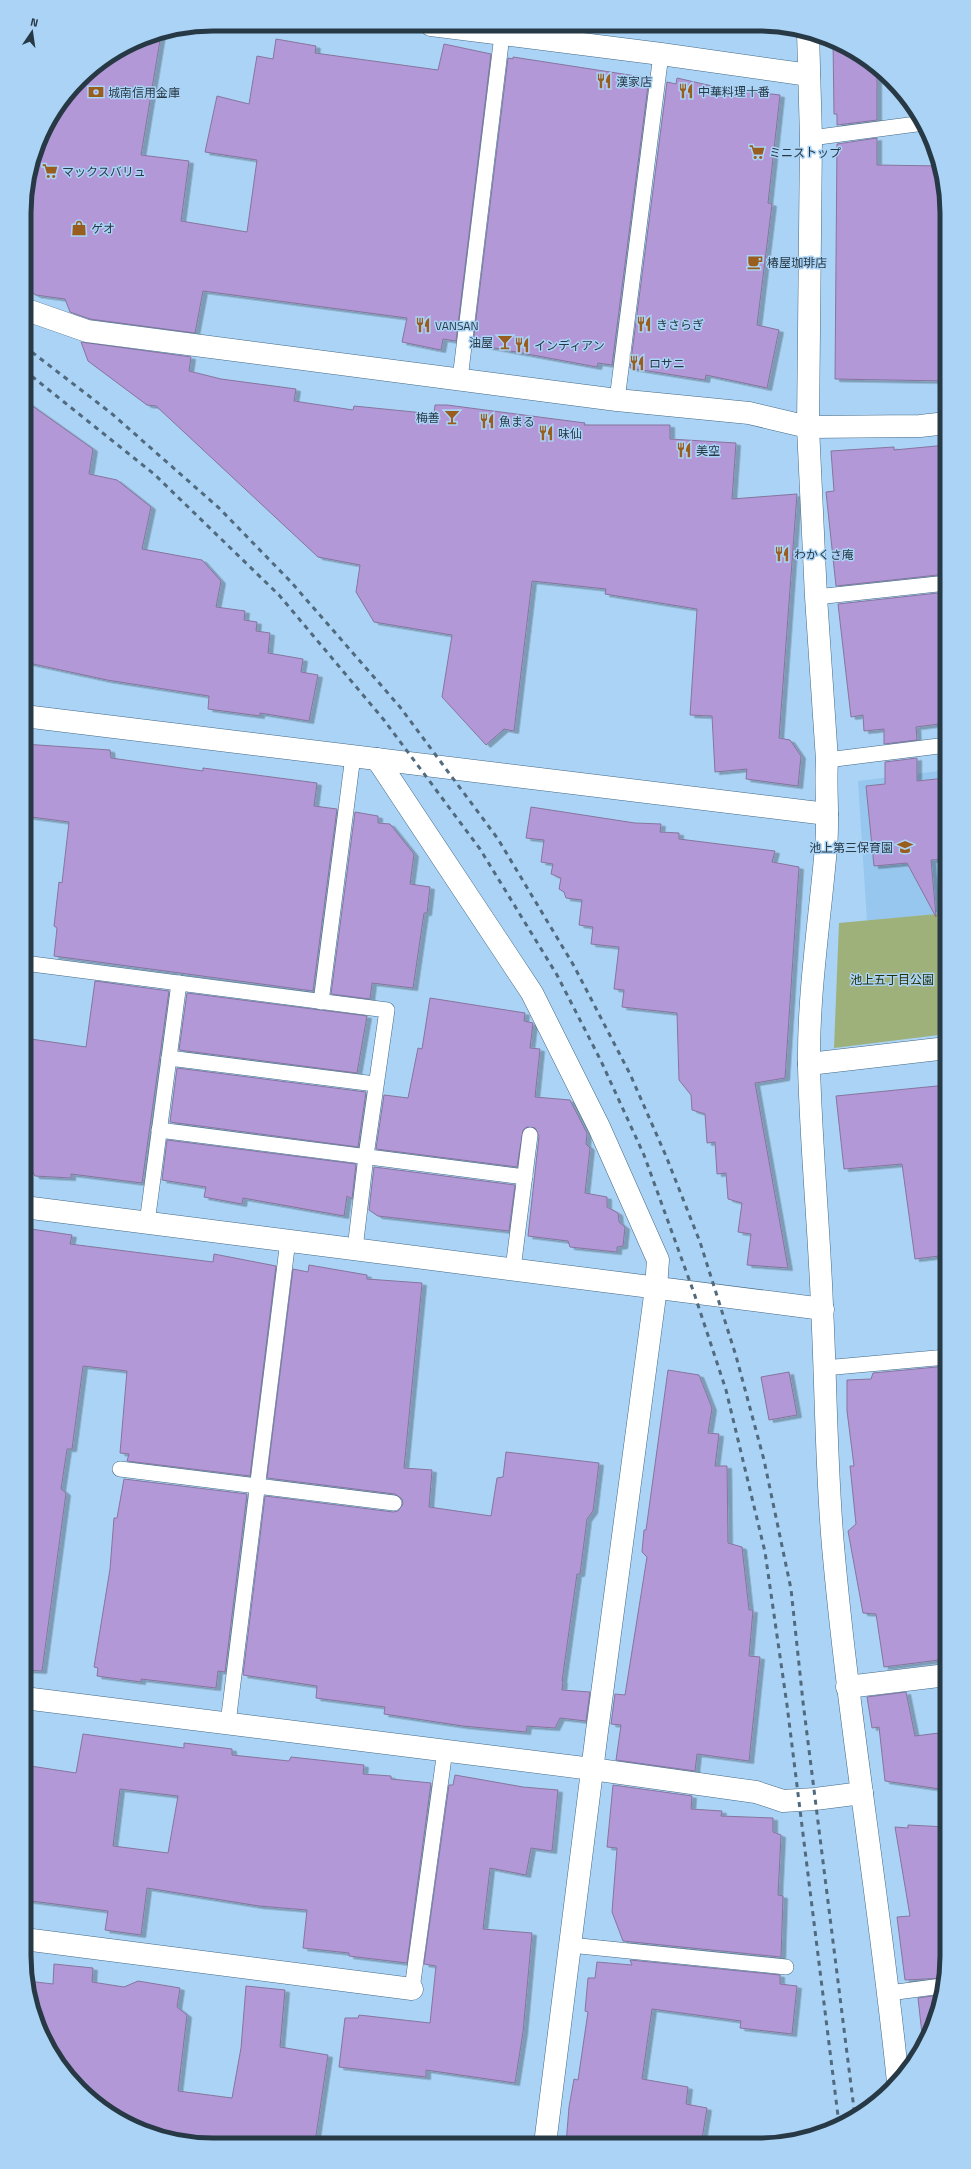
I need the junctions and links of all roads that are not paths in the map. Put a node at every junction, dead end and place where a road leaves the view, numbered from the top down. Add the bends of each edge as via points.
1 (478, 31) edge
2 (502, 34) junction
3 (808, 38) edge
4 (661, 54) junction
5 (809, 75) junction
6 (917, 124) edge
7 (810, 138) junction
8 (31, 311) edge
9 (460, 379) junction
10 (617, 400) junction
11 (940, 424) edge
12 (808, 427) junction
13 (940, 584) edge
14 (816, 597) junction
15 (31, 717) edge
16 (940, 746) edge
17 (353, 756) junction
18 (377, 759) junction
19 (827, 760) junction
20 (827, 814) junction
21 (31, 964) edge
22 (179, 983) junction
23 (321, 1002) junction
24 (940, 1049) edge
25 (169, 1058) junction
26 (809, 1064) junction
27 (375, 1084) junction
28 (159, 1130) junction
29 (530, 1135) dead end
30 (366, 1156) junction
31 (525, 1177) junction
32 (31, 1208) edge
33 (147, 1223) junction
34 (288, 1240) junction
35 (355, 1249) junction
36 (514, 1269) junction
37 (656, 1288) junction
38 (823, 1309) junction
39 (940, 1358) edge
40 (824, 1368) junction
41 (120, 1469) dead end
42 (258, 1485) junction
43 (394, 1503) dead end
44 (940, 1676) edge
45 (847, 1687) junction
46 (31, 1699) edge
47 (228, 1723) junction
48 (445, 1750) junction
49 (592, 1769) junction
50 (862, 1793) junction
51 (31, 1940) edge
52 (570, 1945) junction
53 (786, 1967) dead end
54 (937, 1987) edge
55 (412, 1988) joint
56 (889, 1993) junction
57 (897, 2073) edge
58 (546, 2138) edge

1 - 2 street
2 - 4 street
2 - 9 lane
3 - 5 street
4 - 5 street
4 - 10 lane
5 - 7 street
6 - 7 lane
7 - 12 street
8 - 9 street via 87,331
9 - 10 street
10 - 12 street via 749,413
11 - 12 street
12 - 14 street
13 - 14 lane
14 - 19 street
15 - 17 street
16 - 19 lane
17 - 18 street
17 - 23 lane
18 - 20 street
18 - 37 street via 532,992 599,1127 658,1260
19 - 20 street
20 - 26 street via 827,842
21 - 22 lane
22 - 23 lane
22 - 25 lane
23 - 27 lane via 386,1010
24 - 26 street
25 - 27 lane
25 - 28 lane
26 - 38 street
27 - 30 lane
28 - 30 lane
28 - 33 lane
29 - 31 lane
30 - 31 lane
30 - 35 lane
31 - 36 lane
32 - 33 street
33 - 34 street
34 - 35 street
34 - 42 lane
35 - 36 street
36 - 37 street
37 - 38 street
37 - 49 street
38 - 40 street
39 - 40 lane
40 - 45 street via 832,1542
41 - 42 lane
42 - 43 lane
42 - 47 lane
44 - 45 street
45 - 50 street
46 - 47 street
47 - 48 street
48 - 49 street
48 - 55 lane
49 - 50 street via 756,1792 783,1801
49 - 52 street
50 - 56 street
51 - 55 street
52 - 53 lane
52 - 58 street
54 - 56 lane
56 - 57 street

